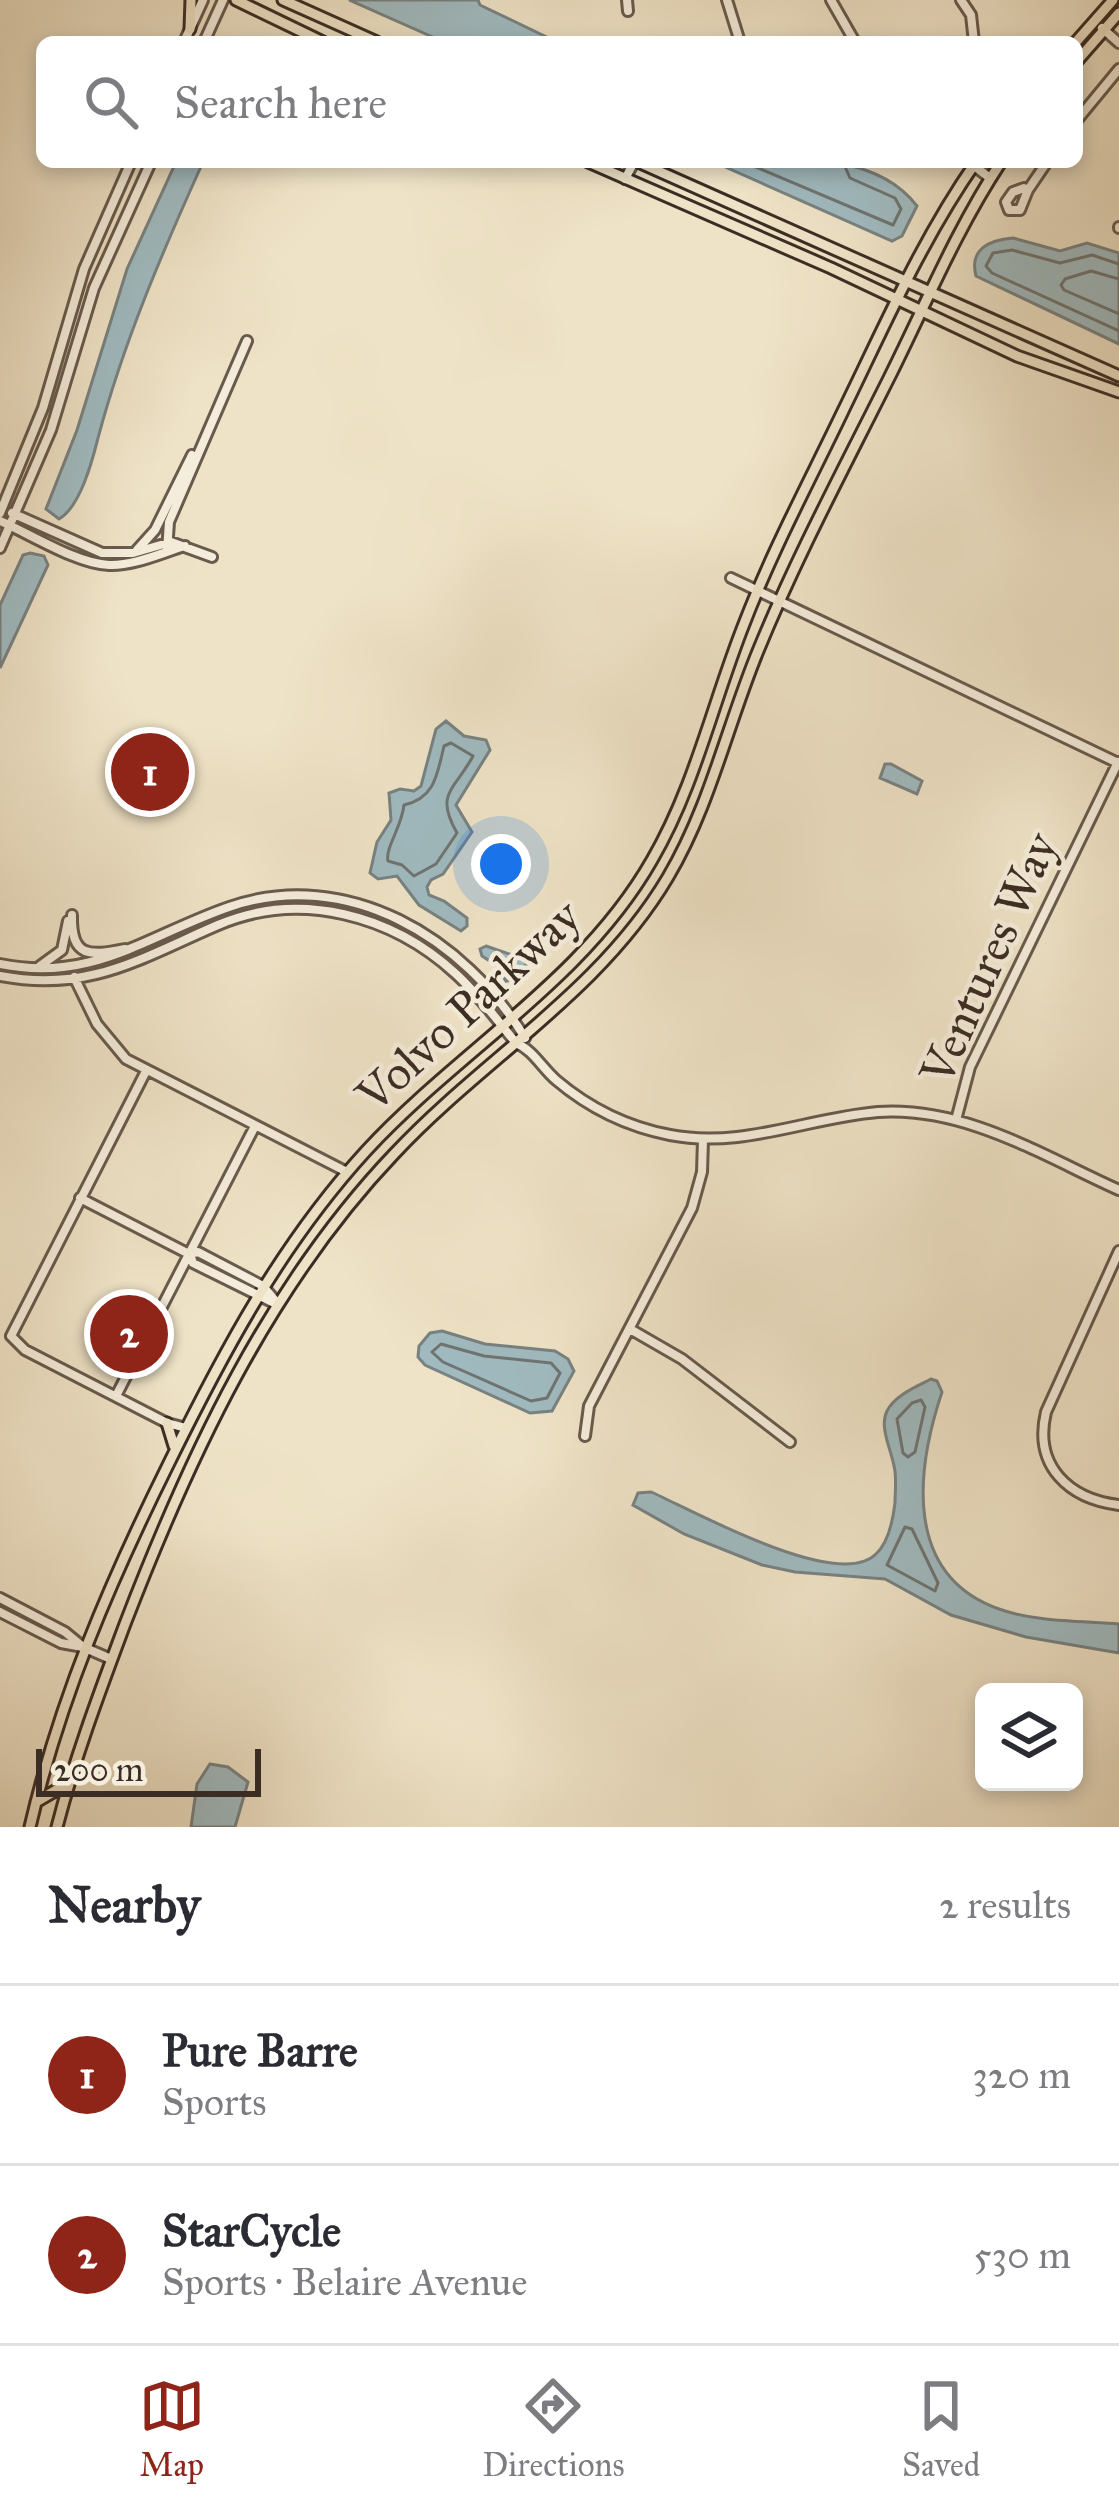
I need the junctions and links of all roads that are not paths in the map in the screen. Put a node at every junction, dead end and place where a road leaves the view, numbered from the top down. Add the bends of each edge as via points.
1 (191, 0) edge
2 (203, 0) edge
3 (223, 0) edge
4 (236, 0) edge
5 (283, 0) edge
6 (727, 0) edge
7 (831, 0) edge
8 (961, 0) edge
9 (1113, 0) edge
10 (1119, 13) edge
11 (1094, 21) junction
12 (190, 29) junction
13 (1104, 30) junction
14 (187, 36) edge
15 (207, 36) edge
16 (311, 36) edge
17 (364, 36) edge
18 (738, 36) edge
19 (852, 36) edge
20 (973, 36) edge
21 (1081, 36) edge
22 (1119, 43) edge
23 (1083, 54) edge
24 (1119, 69) edge
25 (1083, 113) edge
26 (128, 168) edge
27 (148, 168) edge
28 (600, 168) edge
29 (616, 168) edge
30 (632, 168) edge
31 (650, 168) edge
32 (970, 168) edge
33 (979, 168) edge
34 (997, 168) edge
35 (1043, 168) edge
36 (613, 174) junction
37 (990, 178) junction
38 (626, 179) junction
39 (1028, 190) dead end
40 (906, 282) junction
41 (930, 292) junction
42 (897, 299) junction
43 (921, 312) junction
44 (247, 340) dead end
45 (1119, 376) edge
46 (1119, 392) edge
47 (199, 444) junction
48 (175, 488) junction
49 (15, 514) junction
50 (2, 515) edge
51 (0, 548) edge
52 (163, 548) junction
53 (134, 553) junction
54 (212, 557) dead end
55 (731, 578) dead end
56 (757, 590) junction
57 (781, 600) junction
58 (1118, 761) edge
59 (138, 947) junction
60 (0, 964) edge
61 (64, 967) junction
62 (36, 968) junction
63 (0, 976) edge
64 (76, 980) junction
65 (506, 1023) junction
66 (522, 1042) junction
67 (146, 1071) junction
68 (956, 1120) junction
69 (255, 1126) junction
70 (703, 1140) junction
71 (347, 1172) junction
72 (1119, 1190) edge
73 (80, 1198) junction
74 (1119, 1251) edge
75 (189, 1254) junction
76 (262, 1286) junction
77 (256, 1297) junction
78 (278, 1304) junction
79 (630, 1328) junction
80 (116, 1396) junction
81 (167, 1423) junction
82 (186, 1428) junction
83 (585, 1436) dead end
84 (790, 1442) dead end
85 (173, 1454) junction
86 (1119, 1505) edge
87 (160, 1536) junction
88 (0, 1598) edge
89 (0, 1612) edge
90 (83, 1647) junction
91 (112, 1659) junction
92 (70, 1782) junction
93 (36, 1802) junction
94 (31, 1827) edge
95 (57, 1827) edge

1 - 12 main road
2 - 12 street
3 - 15 street
4 - 16 main road
5 - 17 main road
6 - 18 street
7 - 19 street
8 - 20 street
9 - 11 main road
10 - 13 main road
11 - 13 street
11 - 21 main road
12 - 14 street
13 - 22 street
13 - 23 main road
24 - 25 street
26 - 50 street via 82,274 44,408
27 - 49 street via 94,289 51,430
28 - 36 main road
29 - 36 street
30 - 38 street
31 - 40 main road
32 - 40 main road, Volvo Parkway
33 - 37 street
34 - 37 main road, Volvo Parkway
35 - 39 street
36 - 38 main road
37 - 41 main road, Volvo Parkway
38 - 42 main road
40 - 41 main road
40 - 42 main road, Volvo Parkway
41 - 43 main road, Volvo Parkway
41 - 45 main road
42 - 43 main road
42 - 56 main road, Volvo Parkway
43 - 46 main road
43 - 57 main road, Volvo Parkway
44 - 47 street
47 - 48 street
47 - 52 street
48 - 52 street
48 - 53 street
49 - 50 street
49 - 53 street via 96,551
50 - 51 street
50 - 52 street via 101,564 126,564
52 - 53 street
52 - 54 street via 186,545
55 - 56 street
56 - 57 street
56 - 65 main road, Volvo Parkway via 687,788 652,861 588,948
57 - 58 street
57 - 66 main road, Volvo Parkway via 703,808 666,881 609,958
58 - 68 street, Ventures Way via 970,1067
59 - 61 street
59 - 62 street via 82,951 72,915 62,950
59 - 65 street via 250,901 346,900 434,939 466,966
60 - 62 street
61 - 62 street
61 - 64 street
63 - 64 street
64 - 65 street via 248,915 330,911 418,944
64 - 67 street via 113,1047
65 - 66 street
65 - 71 main road, Volvo Parkway
66 - 70 street via 559,1082 604,1113
66 - 78 main road, Volvo Parkway via 381,1167
67 - 69 street
67 - 73 street
68 - 70 street via 873,1113
68 - 72 street
69 - 71 street
69 - 75 street
70 - 79 street via 692,1208
71 - 76 main road, Volvo Parkway
73 - 75 street
73 - 80 street via 11,1334 25,1350
74 - 86 street via 1042,1432 1049,1463 1069,1489
75 - 76 street
75 - 77 street
75 - 80 street
76 - 77 main road, Volvo Parkway
76 - 78 street
77 - 78 street
77 - 82 main road, Volvo Parkway
78 - 87 main road, Volvo Parkway
79 - 83 street via 590,1406
79 - 84 street
80 - 81 street
81 - 82 street
81 - 85 main road
82 - 85 main road, Volvo Parkway
82 - 87 main road via 196,1446
85 - 90 main road, Volvo Parkway
87 - 91 main road, Volvo Parkway
88 - 90 street
89 - 90 street
90 - 91 street
90 - 93 main road, Volvo Parkway
91 - 92 main road, Volvo Parkway
92 - 93 main road
92 - 95 main road, Volvo Parkway
93 - 94 main road, Volvo Parkway

